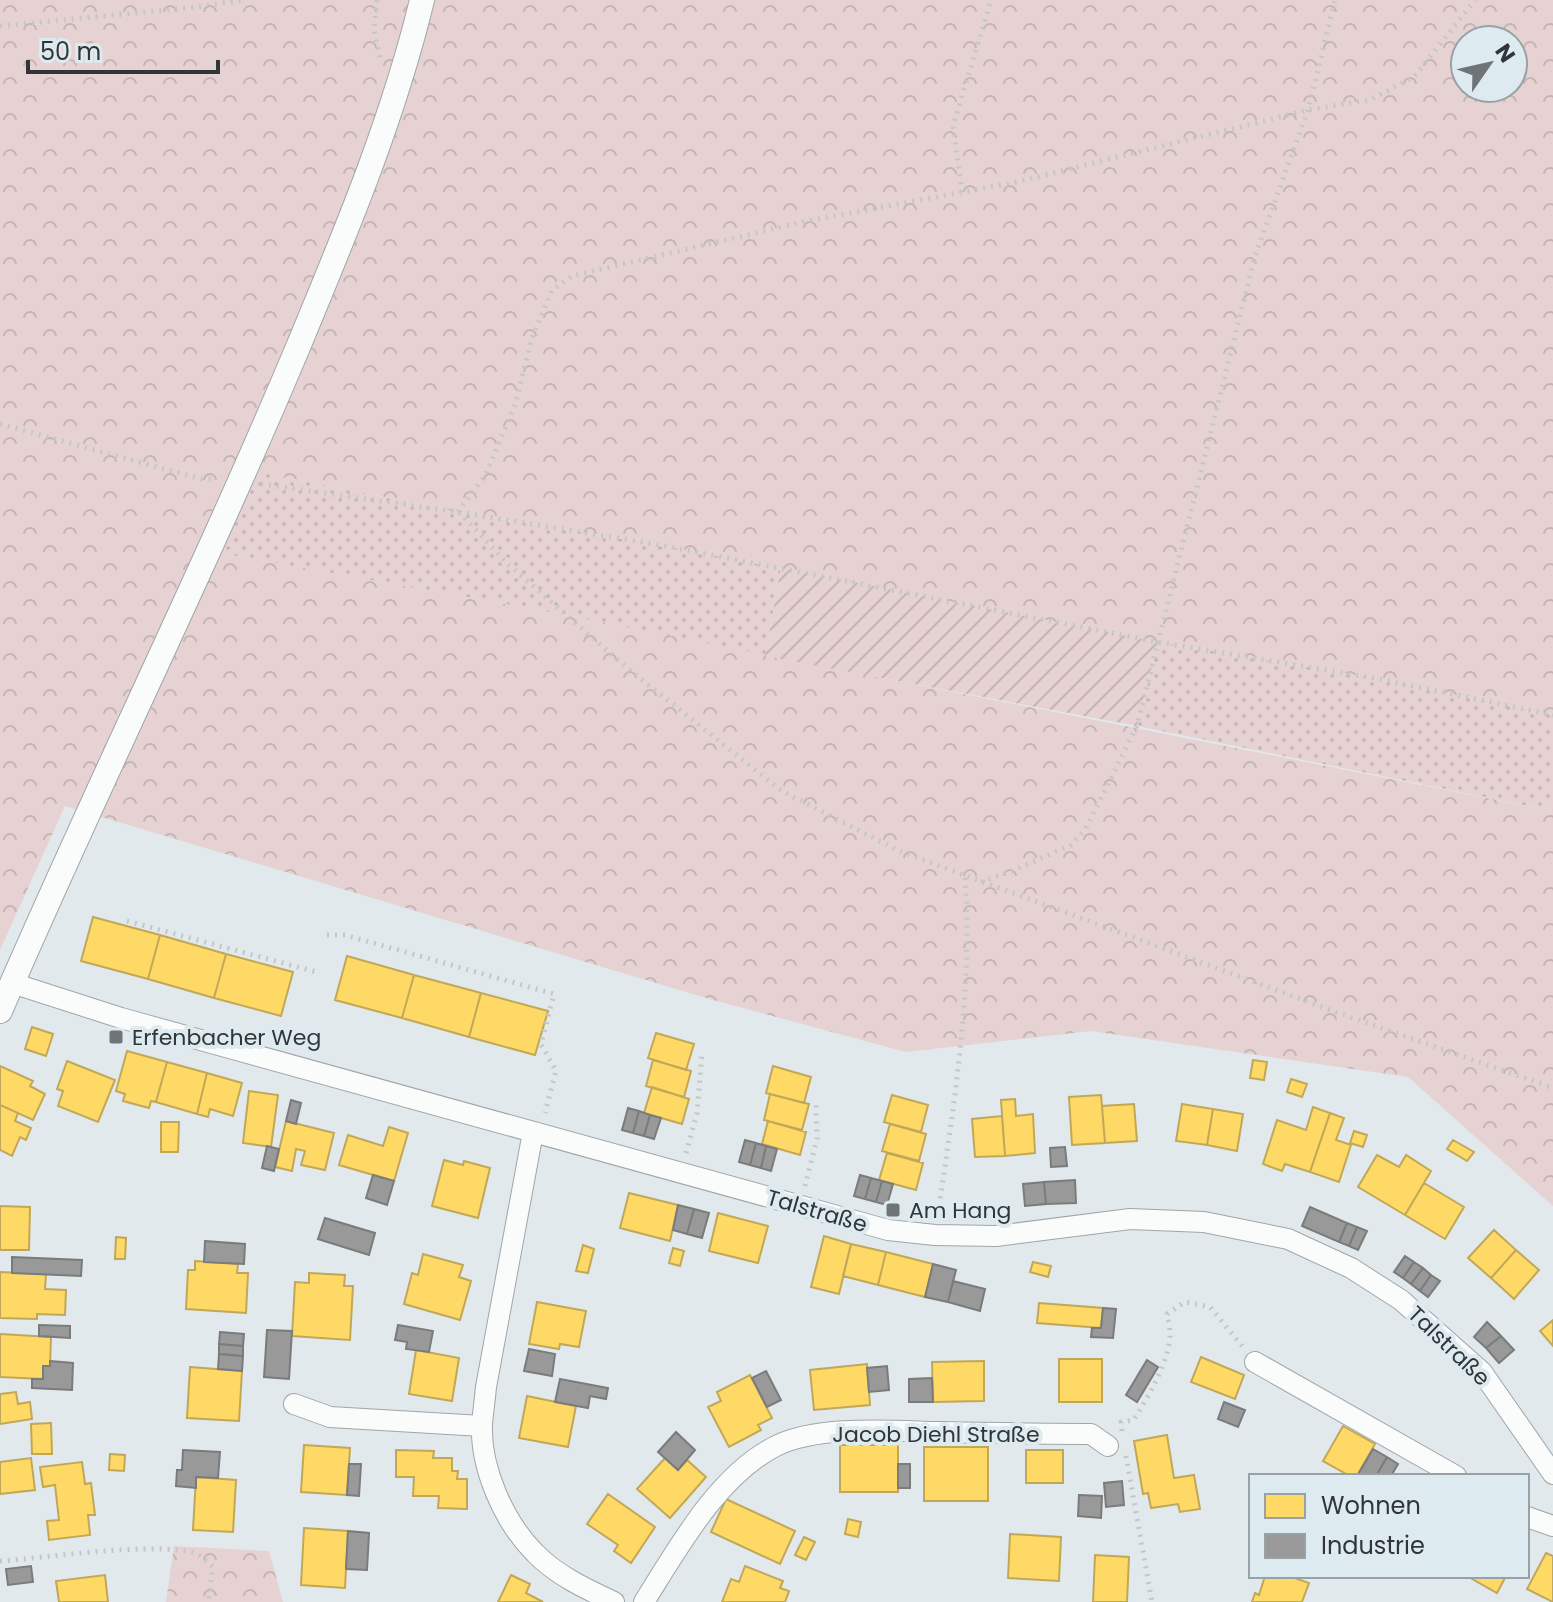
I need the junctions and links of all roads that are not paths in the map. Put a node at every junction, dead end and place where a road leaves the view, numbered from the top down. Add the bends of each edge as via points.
1 (422, 0) edge
2 (12, 983) junction
3 (0, 1011) edge
4 (533, 1132) junction
5 (1255, 1362) dead end
6 (294, 1404) dead end
7 (482, 1426) junction
8 (1108, 1446) dead end
9 (1452, 1474) edge
10 (1553, 1474) edge
11 (1529, 1518) edge
12 (1553, 1526) edge
13 (614, 1602) edge
14 (644, 1602) edge

1 - 2 street via 370,169 242,481
2 - 3 street
2 - 4 street, Talstraße
4 - 7 street
4 - 10 street, Talstraße via 888,1230 996,1236 1130,1219 1204,1222 1288,1239 1351,1268 1401,1300 1482,1372
5 - 9 street
6 - 7 street via 330,1417
7 - 13 street via 487,1467 502,1508 535,1553 576,1584
8 - 14 street, Jacob Diehl Straße via 1091,1434 901,1431 826,1432 777,1445 735,1476 696,1519
11 - 12 street

